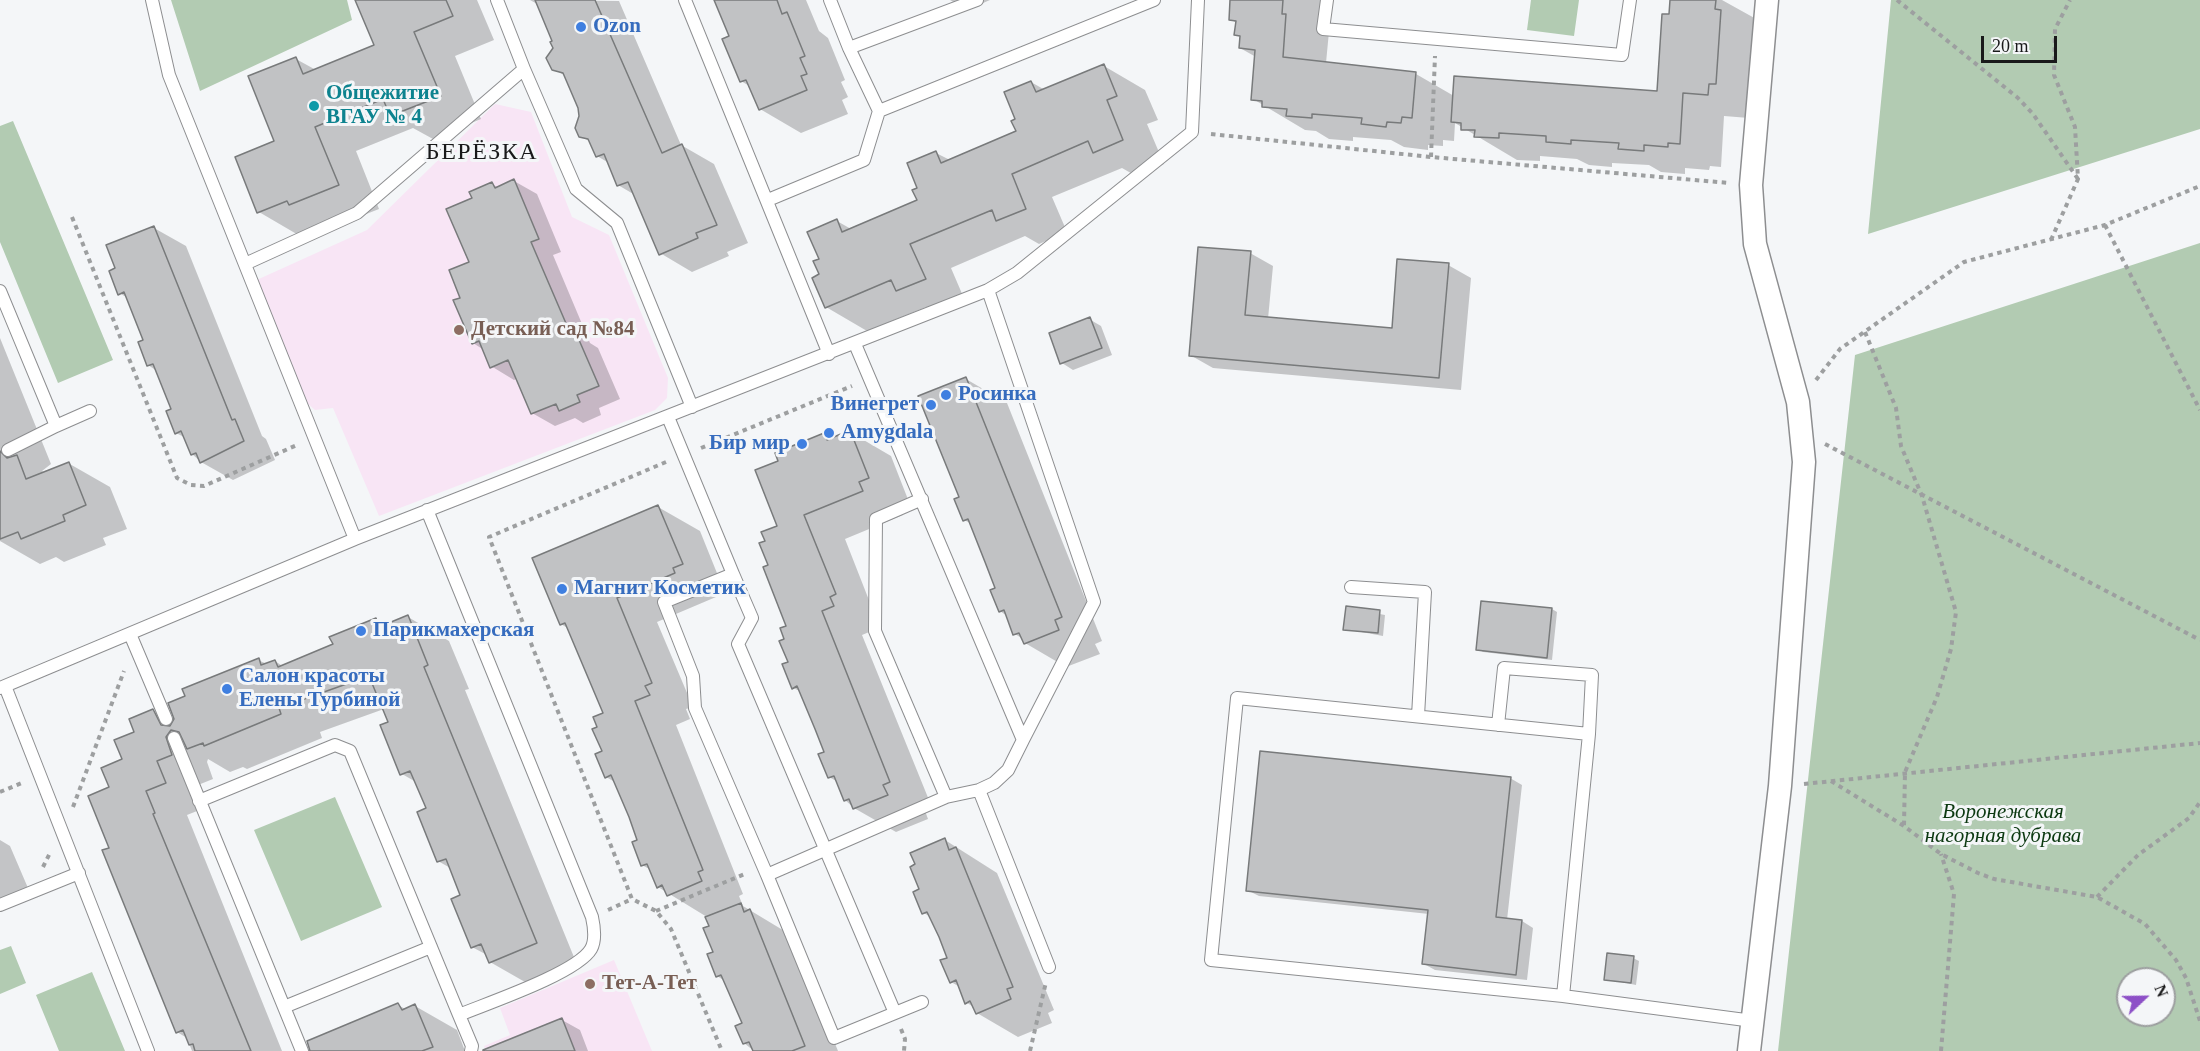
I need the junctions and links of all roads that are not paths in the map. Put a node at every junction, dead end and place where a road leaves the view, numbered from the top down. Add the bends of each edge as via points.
1 (152, 0) edge
2 (497, 0) edge
3 (685, 0) edge
4 (830, 0) edge
5 (977, 0) edge
6 (1154, 0) edge
7 (1198, 0) edge
8 (1327, 0) edge
9 (1630, 0) edge
10 (1767, 0) edge
11 (849, 48) junction
12 (524, 69) junction
13 (879, 111) junction
14 (768, 200) junction
15 (245, 264) junction
16 (988, 290) junction
17 (0, 291) edge
18 (855, 344) junction
19 (829, 354) junction
20 (692, 407) junction
21 (90, 411) dead end
22 (668, 417) junction
23 (56, 426) junction
24 (8, 450) dead end
25 (922, 499) junction
26 (427, 510) junction
27 (355, 539) junction
28 (733, 574) junction
29 (1351, 587) dead end
30 (130, 634) junction
31 (2, 687) edge
32 (1418, 717) junction
33 (166, 719) dead end
34 (1498, 725) junction
35 (1589, 734) junction
36 (174, 738) dead end
37 (1023, 740) junction
38 (979, 790) junction
39 (946, 797) junction
40 (199, 801) junction
41 (825, 851) junction
42 (765, 870) junction
43 (79, 873) junction
44 (0, 905) edge
45 (431, 947) junction
46 (1049, 967) road end
47 (1563, 996) junction
48 (922, 1002) dead end
49 (284, 1007) junction
50 (895, 1013) junction
51 (459, 1015) junction
52 (1753, 1021) junction
53 (148, 1051) edge
54 (302, 1051) edge
55 (471, 1051) edge
56 (1749, 1051) edge

1 - 15 lane via 169,75
2 - 12 lane
3 - 14 lane
4 - 11 lane
5 - 11 lane
6 - 13 lane
7 - 16 lane via 1192,132 1017,273
8 - 9 lane via 1323,29 1622,55
10 - 52 street via 1751,185 1755,244 1798,402 1804,462 1780,786
11 - 13 lane
12 - 15 lane via 357,213
12 - 20 lane via 576,189 617,223
13 - 14 lane via 864,160
14 - 19 lane
15 - 27 lane
16 - 18 lane
16 - 37 lane via 1094,602
17 - 23 lane
18 - 19 lane
18 - 25 lane
19 - 20 lane
20 - 22 lane
21 - 23 lane
22 - 26 lane
22 - 28 lane
23 - 24 lane
25 - 37 lane
25 - 39 lane via 876,519 875,631
26 - 27 lane
26 - 51 lane via 594,929 591,948 573,967
27 - 30 lane
28 - 41 lane via 752,618 738,644
28 - 42 lane via 664,602 693,676 694,708
29 - 32 lane via 1425,592
30 - 31 lane
30 - 33 lane
31 - 43 lane
32 - 34 lane
32 - 47 lane via 1237,698 1211,960
34 - 35 lane
34 - 35 lane via 1504,668 1592,675
35 - 47 lane
36 - 40 lane
37 - 38 lane via 1008,770
38 - 39 lane
38 - 46 lane
39 - 41 lane
40 - 45 lane via 335,745 350,751
40 - 49 lane
41 - 42 lane
41 - 50 lane
42 - 50 lane via 834,1038
43 - 44 lane
43 - 53 lane
45 - 49 lane
45 - 51 lane
47 - 52 lane
48 - 50 lane
49 - 54 lane
51 - 55 lane
52 - 56 street

